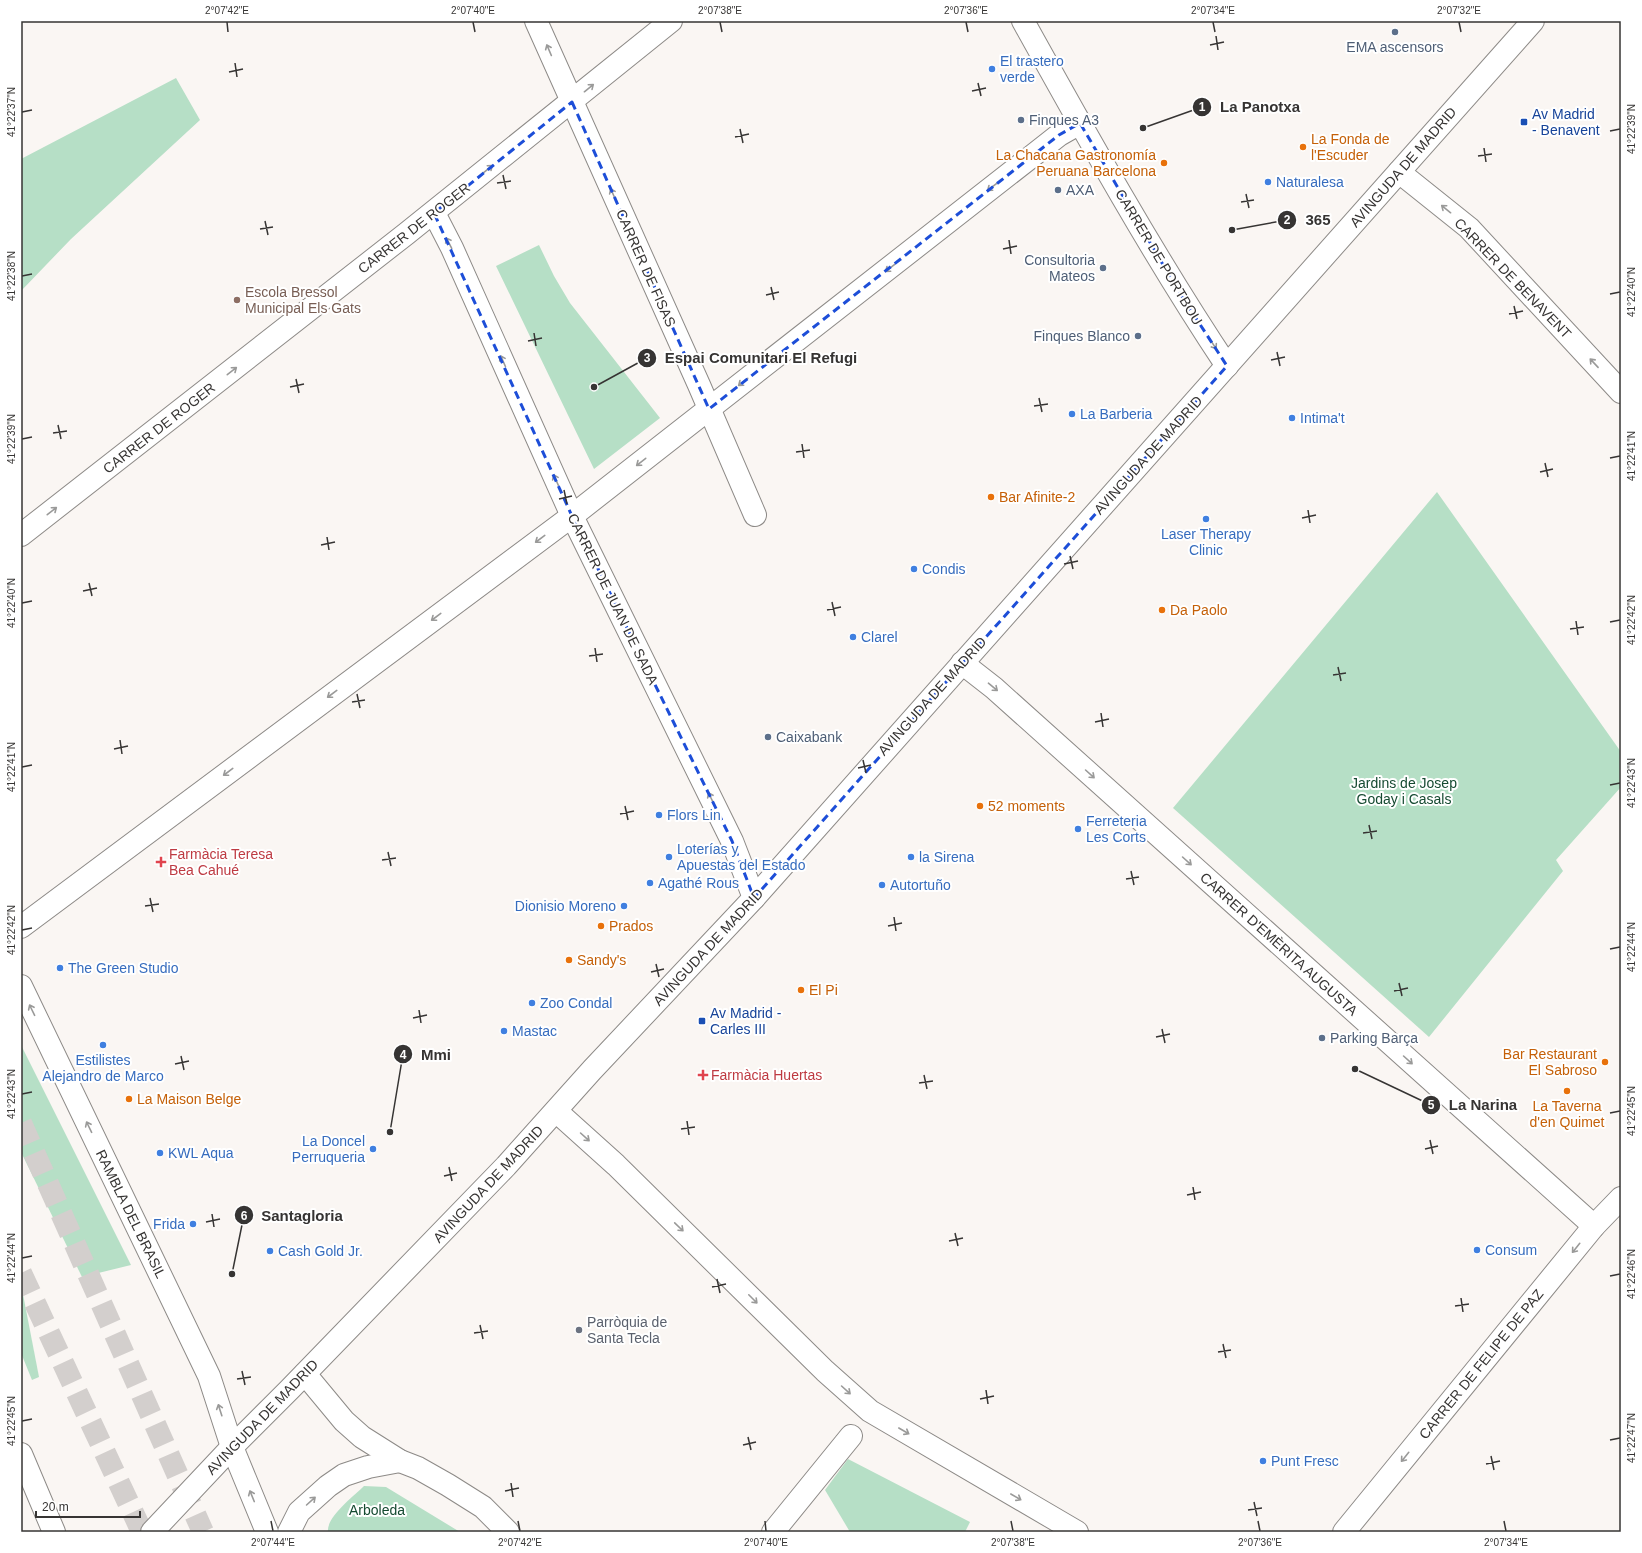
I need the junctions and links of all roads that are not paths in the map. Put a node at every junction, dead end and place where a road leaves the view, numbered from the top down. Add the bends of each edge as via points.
1 (536, 21) edge
2 (671, 21) edge
3 (1023, 21) edge
4 (1532, 21) edge
5 (572, 102) junction
6 (1080, 123) junction
7 (1399, 172) junction
8 (434, 212) junction
9 (1227, 366) junction
10 (1621, 392) edge
11 (709, 409) junction
12 (755, 515) dead end
13 (572, 516) junction
14 (21, 535) edge
15 (962, 663) junction
16 (754, 898) junction
17 (21, 927) edge
18 (21, 986) edge
19 (556, 1111) junction
20 (1621, 1198) edge
21 (1594, 1226) junction
22 (305, 1374) junction
23 (851, 1436) dead end
24 (232, 1447) junction
25 (21, 1454) edge
26 (400, 1460) junction
27 (54, 1532) edge
28 (152, 1532) edge
29 (267, 1532) edge
30 (289, 1532) edge
31 (508, 1532) edge
32 (774, 1532) edge
33 (1077, 1532) edge
34 (1344, 1532) edge

5 -> 1 street, CARRER DE FISAS
5 -> 2 street, CARRER DE ROGER
3 - 6 street, CARRER DE PORTBOU
4 - 7 street, AVINGUDA DE MADRID
8 -> 5 street, CARRER DE ROGER
11 -> 5 street, CARRER DE FISAS
6 -> 9 street, CARRER DE PORTBOU via 1179,292
6 -> 11 street via 1059,135
7 - 9 street, AVINGUDA DE MADRID
10 -> 7 street, CARRER DE BENAVENT via 1469,228
13 -> 8 street, CARRER DE JUAN DE SADA
14 -> 8 street, CARRER DE ROGER
9 - 15 street, AVINGUDA DE MADRID
11 - 12 street, CARRER DE FISAS
11 -> 13 street
16 -> 13 street, CARRER DE JUAN DE SADA via 732,842
13 -> 17 street
15 - 16 street, AVINGUDA DE MADRID
15 -> 21 street, CARRER D'EMÈRITA AUGUSTA via 994,688
16 - 19 street, AVINGUDA DE MADRID
24 -> 18 street, RAMBLA DEL BRASIL via 208,1376
19 - 22 street, AVINGUDA DE MADRID
19 -> 33 street via 622,1170 825,1371 870,1412
20 - 21 street, CARRER DE FELIPE DE PAZ
21 -> 34 street, CARRER DE FELIPE DE PAZ
22 - 24 street, AVINGUDA DE MADRID
22 - 26 street via 344,1421 362,1437
23 - 32 street
24 - 28 street, AVINGUDA DE MADRID
29 -> 24 street, RAMBLA DEL BRASIL
25 - 27 street
30 -> 26 street via 299,1512 338,1478 368,1467
26 - 31 street via 442,1481 477,1504

